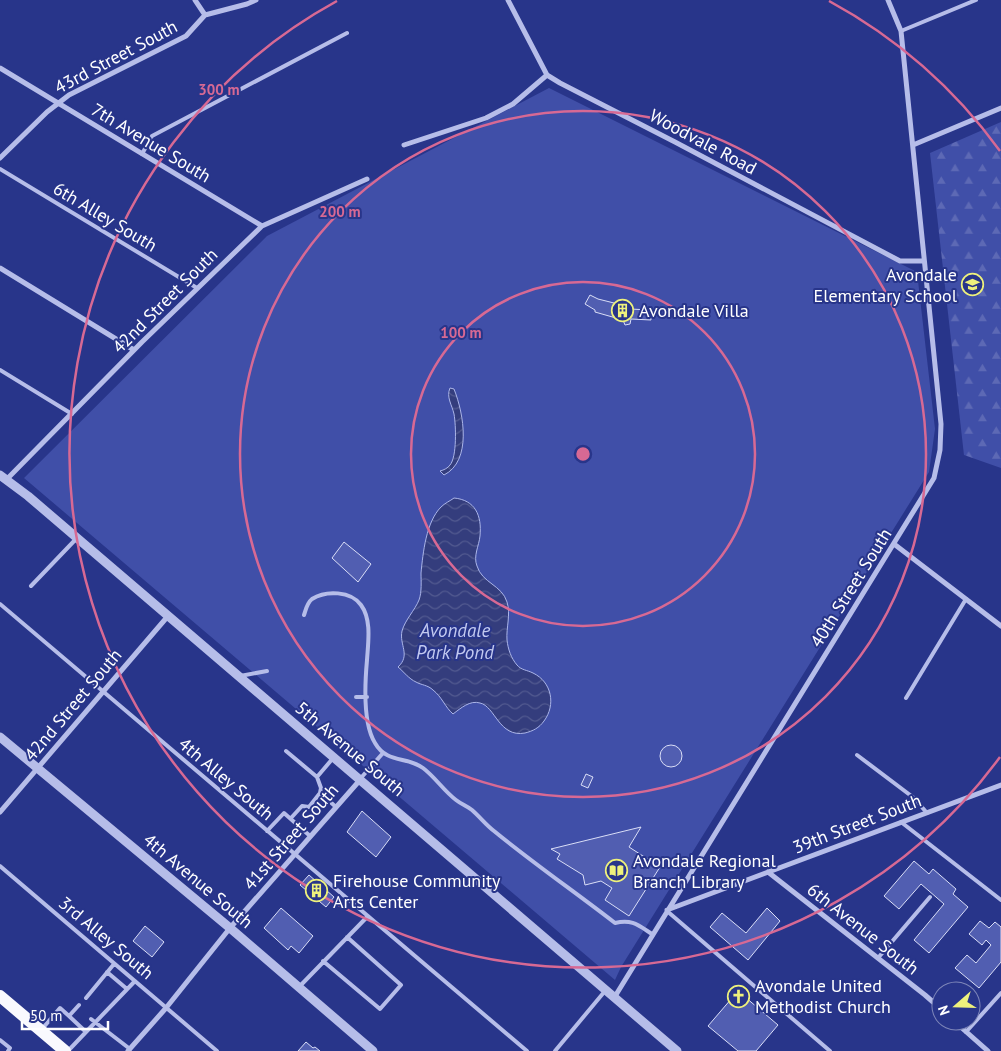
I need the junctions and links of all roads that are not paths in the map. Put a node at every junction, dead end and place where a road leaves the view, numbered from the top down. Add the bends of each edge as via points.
1 (195, 0) edge
2 (256, 0) edge
3 (508, 0) edge
4 (888, 0) edge
5 (976, 0) edge
6 (205, 15) junction
7 (901, 31) junction
8 (347, 33) dead end
9 (0, 68) edge
10 (547, 75) junction
11 (58, 102) junction
12 (1001, 108) edge
13 (404, 145) dead end
14 (913, 145) junction
15 (142, 154) junction
16 (0, 158) edge
17 (0, 169) edge
18 (367, 179) dead end
19 (262, 226) junction
20 (924, 261) junction
21 (0, 268) edge
22 (196, 288) junction
23 (134, 350) junction
24 (0, 370) edge
25 (72, 414) junction
26 (3, 477) edge
27 (77, 538) junction
28 (894, 544) junction
29 (31, 586) dead end
30 (966, 599) junction
31 (0, 604) edge
32 (304, 615) dead end
33 (168, 616) junction
34 (1001, 626) edge
35 (267, 671) dead end
36 (238, 676) junction
37 (102, 692) junction
38 (356, 697) dead end
39 (367, 697) junction
40 (906, 698) dead end
41 (0, 737) edge
42 (286, 751) dead end
43 (383, 753) junction
44 (857, 755) dead end
45 (334, 757) junction
46 (38, 769) junction
47 (317, 777) junction
48 (360, 779) junction
49 (1001, 785) edge
50 (320, 793) junction
51 (336, 807) junction
52 (0, 812) edge
53 (927, 812) junction
54 (291, 818) junction
55 (901, 822) junction
56 (267, 831) junction
57 (310, 836) junction
58 (294, 854) junction
59 (0, 866) edge
60 (768, 872) junction
61 (930, 897) dead end
62 (1001, 900) edge
63 (667, 910) junction
64 (368, 916) junction
65 (230, 928) junction
66 (652, 934) junction
67 (347, 938) junction
68 (878, 958) junction
69 (323, 961) junction
70 (114, 964) junction
71 (107, 972) junction
72 (135, 981) junction
73 (96, 985) junction
74 (299, 987) junction
75 (101, 989) dead end
76 (127, 990) junction
77 (605, 990) junction
78 (1001, 993) edge
79 (0, 996) edge
80 (110, 996) dead end
81 (614, 998) junction
82 (92, 999) dead end
83 (116, 1001) junction
84 (931, 1001) edge
85 (101, 1007) dead end
86 (166, 1008) junction
87 (81, 1011) dead end
88 (106, 1011) junction
89 (69, 1016) junction
90 (91, 1018) dead end
91 (95, 1023) junction
92 (40, 1030) junction
93 (86, 1032) junction
94 (966, 1032) joint
95 (0, 1040) edge
96 (10, 1050) edge
97 (129, 1050) edge
98 (66, 1051) edge
99 (217, 1051) edge
100 (373, 1051) edge
101 (527, 1051) edge
102 (556, 1051) edge
103 (677, 1051) edge
104 (830, 1051) edge
105 (988, 1051) edge

1 - 6 street
2 - 6 street
3 - 10 street
4 - 7 street, 40th Street South
5 - 7 lane
6 - 11 street, 43rd Street South via 186,36
7 - 14 street, 40th Street South
8 - 15 lane via 152,136
9 - 11 street, 7th Avenue South
10 - 13 street via 513,104 486,118
10 - 20 street, Woodvale Road via 900,262
11 - 15 street, 7th Avenue South
11 - 16 street, 43rd Street South
12 - 14 street
14 - 20 street, 40th Street South
15 - 19 street, 7th Avenue South
17 - 22 lane, 6th Alley South
18 - 19 street, 42nd Street South
19 - 22 street, 42nd Street South
20 - 28 street, 40th Street South via 941,424 940,450 934,478
21 - 23 street
22 - 23 street, 42nd Street South
23 - 25 street, 42nd Street South
24 - 25 lane
25 - 26 street, 42nd Street South
26 - 27 street, 5th Avenue South
27 - 29 lane
27 - 33 street, 5th Avenue South
28 - 30 street
28 - 63 street, 40th Street South
30 - 34 street
30 - 40 lane
31 - 37 lane, 4th Alley South
32 - 39 lane via 312,599 329,593 350,596 361,604 367,618
33 - 36 street, 5th Avenue South
33 - 37 street, 42nd Street South
35 - 36 lane
36 - 45 street, 5th Avenue South
37 - 46 street, 42nd Street South
37 - 56 lane, 4th Alley South
38 - 39 lane
39 - 43 lane via 370,733
41 - 46 street, 4th Avenue South
42 - 47 lane
43 - 48 lane
43 - 66 lane via 418,764 455,800 615,923 626,920
44 - 53 lane via 914,798
45 - 47 lane
45 - 48 street, 5th Avenue South
46 - 52 street, 42nd Street South
46 - 65 street, 4th Avenue South
47 - 50 lane
48 - 51 street, 41st Street South
48 - 77 street, 5th Avenue South
49 - 53 street, 39th Street South
50 - 51 lane
50 - 54 lane via 309,807 302,806
51 - 57 street, 41st Street South
53 - 55 street, 39th Street South
54 - 56 lane via 284,813
54 - 57 lane
55 - 60 street, 39th Street South
55 - 62 lane
56 - 58 lane, 4th Alley South
57 - 58 street, 41st Street South
58 - 64 lane, 4th Alley South
58 - 65 street, 41st Street South
59 - 70 lane, 3rd Alley South
60 - 63 street, 39th Street South
60 - 68 street, 6th Avenue South
61 - 68 lane
63 - 66 street, 40th Street South
63 - 104 lane
64 - 67 lane
64 - 101 lane, 4th Alley South
65 - 74 street, 4th Avenue South
65 - 86 street, 41st Street South
66 - 81 street, 40th Street South
67 - 69 lane
67 - 69 lane via 401,985 380,1009
68 - 84 street, 6th Avenue South
69 - 74 lane
70 - 71 lane
70 - 72 lane, 3rd Alley South
71 - 73 lane
71 - 76 lane
72 - 76 lane
72 - 86 lane, 3rd Alley South
73 - 75 lane
73 - 82 lane via 86,997
74 - 100 street, 4th Avenue South
76 - 83 lane
77 - 81 street, 5th Avenue South
77 - 102 lane
78 - 94 lane
79 - 92 main road
80 - 83 lane
81 - 103 street, 5th Avenue South
83 - 88 lane
85 - 88 lane
86 - 97 street, 41st Street South
86 - 99 lane, 3rd Alley South
87 - 89 lane via 78,1007
88 - 91 lane
89 - 92 lane via 60,1008
89 - 93 lane
90 - 91 lane
91 - 93 lane
91 - 97 lane via 115,1035
92 - 98 main road
93 - 98 lane
94 - 105 street
95 - 96 lane

